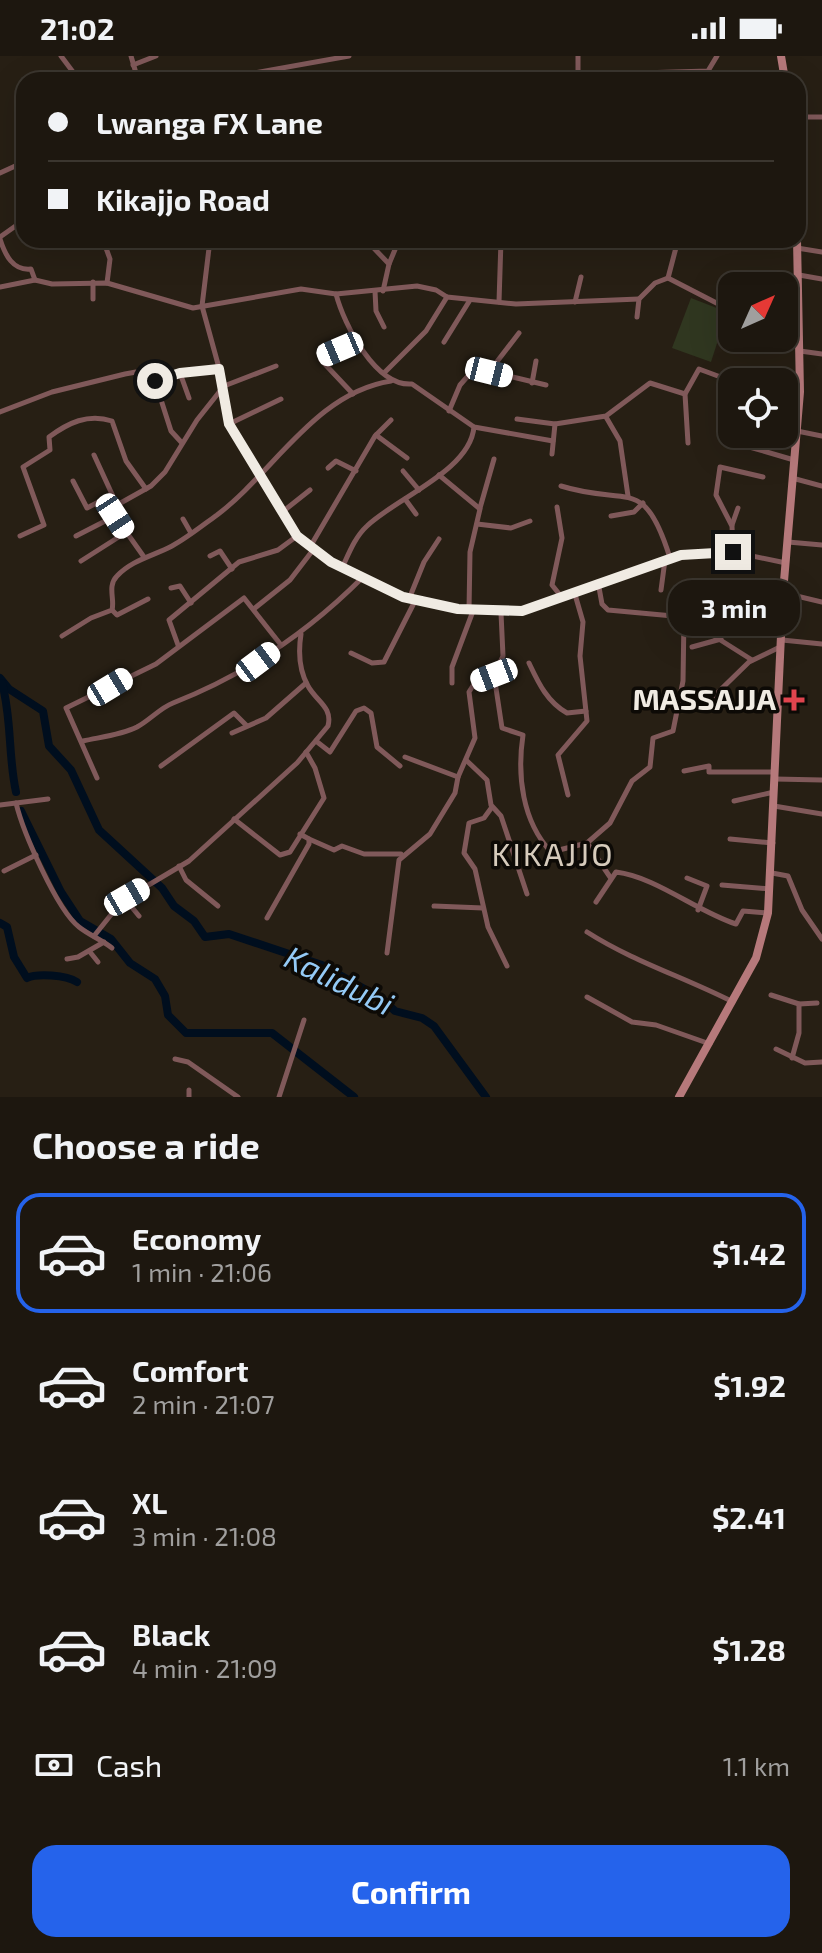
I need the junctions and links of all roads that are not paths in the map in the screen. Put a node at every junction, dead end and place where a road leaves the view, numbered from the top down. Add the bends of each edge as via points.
1 (131, 56) edge
2 (156, 56) edge
3 (349, 56) edge
4 (717, 56) edge
5 (133, 65) junction
6 (135, 72) edge
7 (260, 72) edge
8 (704, 72) edge
9 (0, 238) edge
10 (106, 248) edge
11 (210, 248) edge
12 (374, 248) edge
13 (396, 248) edge
14 (501, 248) edge
15 (676, 248) edge
16 (797, 248) edge
17 (389, 264) junction
18 (799, 275) junction
19 (581, 277) dead end
20 (668, 278) junction
21 (822, 279) edge
22 (35, 280) junction
23 (93, 282) junction
24 (107, 283) junction
25 (0, 287) edge
26 (375, 291) junction
27 (383, 291) junction
28 (336, 294) junction
29 (447, 297) junction
30 (93, 299) dead end
31 (639, 299) junction
32 (470, 300) junction
33 (499, 302) junction
34 (575, 302) junction
35 (718, 304) edge
36 (202, 306) junction
37 (637, 317) dead end
38 (799, 320) joint
39 (384, 327) dead end
40 (519, 333) dead end
41 (357, 342) junction
42 (444, 342) dead end
43 (800, 351) junction
44 (822, 354) edge
45 (536, 361) dead end
46 (276, 366) dead end
47 (219, 369) junction
48 (489, 372) junction
49 (180, 373) junction
50 (384, 373) junction
51 (718, 376) edge
52 (155, 381) junction
53 (391, 381) junction
54 (532, 383) junction
55 (546, 385) dead end
56 (224, 386) junction
57 (800, 392) joint
58 (353, 394) junction
59 (685, 394) junction
60 (189, 398) dead end
61 (281, 399) dead end
62 (449, 411) junction
63 (0, 412) edge
64 (798, 412) edge
65 (606, 416) junction
66 (517, 419) dead end
67 (391, 420) dead end
68 (229, 424) junction
69 (555, 424) junction
70 (474, 427) junction
71 (798, 431) edge
72 (376, 435) junction
73 (822, 436) edge
74 (553, 441) junction
75 (182, 443) junction
76 (688, 443) dead end
77 (753, 448) edge
78 (795, 448) edge
79 (552, 454) dead end
80 (94, 455) dead end
81 (407, 458) dead end
82 (494, 459) dead end
83 (794, 460) junction
84 (328, 468) dead end
85 (356, 471) junction
86 (403, 471) dead end
87 (260, 474) junction
88 (439, 475) junction
89 (763, 477) dead end
90 (792, 478) junction
91 (73, 481) dead end
92 (561, 486) dead end
93 (822, 486) edge
94 (146, 489) junction
95 (310, 490) dead end
96 (419, 490) junction
97 (112, 495) junction
98 (628, 496) junction
99 (405, 499) junction
100 (643, 503) junction
101 (117, 505) junction
102 (557, 507) dead end
103 (738, 508) dead end
104 (480, 509) junction
105 (281, 513) junction
106 (416, 514) dead end
107 (115, 516) junction
108 (611, 516) dead end
109 (183, 519) dead end
110 (530, 521) dead end
111 (477, 524) junction
112 (732, 526) junction
113 (125, 533) junction
114 (191, 533) junction
115 (20, 536) dead end
116 (76, 536) dead end
117 (297, 536) junction
118 (439, 539) dead end
119 (788, 542) junction
120 (822, 545) edge
121 (312, 548) junction
122 (733, 552) junction
123 (210, 556) dead end
124 (144, 557) junction
125 (667, 559) junction
126 (81, 561) dead end
127 (786, 563) junction
128 (342, 568) junction
129 (232, 569) junction
130 (362, 578) junction
131 (598, 582) junction
132 (171, 588) dead end
133 (661, 590) dead end
134 (574, 591) junction
135 (783, 593) junction
136 (560, 595) junction
137 (148, 599) dead end
138 (412, 600) junction
139 (822, 602) edge
140 (191, 603) junction
141 (255, 608) junction
142 (112, 610) junction
143 (471, 610) junction
144 (501, 613) junction
145 (684, 617) junction
146 (301, 634) junction
147 (62, 636) dead end
148 (722, 639) junction
149 (781, 643) junction
150 (822, 644) edge
151 (178, 645) junction
152 (281, 645) junction
153 (692, 647) dead end
154 (351, 653) dead end
155 (752, 660) junction
156 (529, 663) dead end
157 (494, 675) junction
158 (306, 683) junction
159 (452, 683) dead end
160 (710, 700) dead end
161 (586, 711) junction
162 (246, 725) junction
163 (232, 733) dead end
164 (83, 741) junction
165 (316, 741) junction
166 (306, 752) junction
167 (405, 757) dead end
168 (466, 760) junction
169 (161, 766) dead end
170 (400, 766) dead end
171 (684, 771) dead end
172 (775, 775) junction
173 (458, 777) junction
174 (97, 778) dead end
175 (822, 780) edge
176 (774, 792) junction
177 (568, 795) dead end
178 (48, 799) dead end
179 (734, 801) dead end
180 (16, 803) junction
181 (0, 805) edge
182 (774, 806) junction
183 (492, 807) junction
184 (822, 814) edge
185 (234, 819) junction
186 (300, 834) junction
187 (309, 839) junction
188 (730, 839) dead end
189 (587, 843) junction
190 (774, 843) junction
191 (402, 854) junction
192 (36, 855) junction
193 (179, 866) junction
194 (4, 871) dead end
195 (772, 873) junction
196 (610, 877) junction
197 (687, 878) dead end
198 (722, 885) dead end
199 (771, 889) junction
200 (527, 894) dead end
201 (596, 902) dead end
202 (118, 906) dead end
203 (218, 906) dead end
204 (434, 906) dead end
205 (483, 908) junction
206 (698, 910) junction
207 (768, 913) junction
208 (139, 916) dead end
209 (267, 918) dead end
210 (587, 932) dead end
211 (97, 933) junction
212 (822, 939) edge
213 (104, 942) junction
214 (112, 948) dead end
215 (90, 952) junction
216 (387, 953) dead end
217 (67, 959) dead end
218 (98, 962) dead end
219 (507, 966) dead end
220 (771, 995) dead end
221 (587, 997) dead end
222 (733, 1002) junction
223 (817, 1003) dead end
224 (799, 1004) junction
225 (304, 1020) dead end
226 (710, 1044) junction
227 (776, 1049) dead end
228 (792, 1058) junction
229 (175, 1059) dead end
230 (822, 1062) edge
231 (238, 1097) edge
232 (279, 1097) edge
233 (679, 1097) edge

1 - 5 street
2 - 5 street
3 - 7 street
4 - 8 street
5 - 6 street
9 - 22 street via 9,260 31,269
10 - 24 street
11 - 36 street
12 - 17 street
13 - 17 street
14 - 33 street
15 - 20 street
16 - 18 street
17 - 27 street
18 - 21 street
18 - 38 street
19 - 34 street
20 - 31 street
20 - 35 street
22 - 23 street
22 - 25 street
23 - 24 street
23 - 30 street
24 - 36 street via 176,304
26 - 27 street
26 - 28 street
26 - 39 street
27 - 29 street via 427,286
28 - 36 street via 301,289
28 - 41 street
29 - 32 street
29 - 50 street via 426,331
31 - 34 street
31 - 37 street
32 - 33 street
32 - 42 street
33 - 34 street
36 - 47 street
38 - 43 street
40 - 48 street
41 - 50 street
41 - 58 street via 321,360
43 - 44 street
43 - 57 street
45 - 54 street
46 - 56 street
47 - 49 street
47 - 56 street
48 - 54 street
48 - 62 street via 475,368 460,385
49 - 52 street
49 - 60 street
50 - 53 street
51 - 59 street via 699,369
52 - 63 street via 136,372 115,376
52 - 75 street via 171,431
53 - 58 street
53 - 62 street via 412,384
54 - 55 street
56 - 68 street
56 - 75 street
57 - 64 street
58 - 87 street via 334,403
59 - 65 street via 650,383
59 - 76 street
61 - 68 street
62 - 70 street
65 - 69 street
65 - 98 street via 620,441
66 - 69 street
67 - 72 street
68 - 87 street
69 - 74 street
70 - 74 street
70 - 88 street via 469,446
71 - 73 street
72 - 81 street
72 - 85 street
74 - 79 street
75 - 94 street via 165,472
77 - 83 street
78 - 83 street
80 - 97 street
82 - 104 street
83 - 90 street
84 - 85 street via 336,461
85 - 121 street
86 - 96 street
87 - 105 street
87 - 114 street via 248,491
88 - 96 street
88 - 104 street
89 - 112 street via 720,467 716,495
90 - 93 street
90 - 119 street
91 - 97 street via 87,508
92 - 98 street via 586,494
94 - 101 street
94 - 115 street via 126,461 112,421 80,419 57,430 49,437 50,450 23,467 44,525
95 - 105 street
96 - 99 street
97 - 101 street
98 - 100 street
99 - 106 street
99 - 128 street via 362,530
100 - 108 street via 634,512
100 - 125 street via 660,525
101 - 107 street
102 - 136 street via 562,538 552,585
103 - 112 street
104 - 111 street
105 - 117 street
107 - 113 street
107 - 116 street
109 - 114 street
110 - 111 street via 511,528
111 - 143 street via 470,552
112 - 122 street
113 - 124 street
113 - 126 street
114 - 124 street
117 - 121 street
117 - 129 street via 285,547 246,558
118 - 138 street via 424,562
119 - 120 street
119 - 127 street
121 - 128 street
121 - 141 street via 290,580
122 - 125 street
122 - 127 street
123 - 129 street via 220,551
124 - 142 street via 113,581
125 - 131 street
125 - 133 street
127 - 135 street
128 - 130 street
129 - 140 street
130 - 138 street
130 - 146 street
131 - 134 street
131 - 145 street via 608,610
132 - 140 street via 180,586
134 - 136 street
134 - 161 street via 583,622 580,656
135 - 139 street
135 - 149 street
136 - 144 street via 522,611
137 - 142 street via 117,615
138 - 143 street
138 - 154 street via 384,662 372,663
140 - 151 street via 169,620
141 - 151 street via 247,599 239,600
141 - 152 street
142 - 147 street
143 - 144 street
143 - 159 street via 452,667
144 - 157 street via 503,656
145 - 148 street
145 - 189 street via 683,681 673,731 653,738 650,767 625,790 610,823
146 - 152 street
146 - 158 street via 299,659
148 - 153 street
148 - 155 street
149 - 150 street
149 - 155 street
149 - 172 street
151 - 164 street via 156,664 66,708
152 - 164 street via 136,728
155 - 160 street
156 - 161 street via 556,706 567,713
157 - 168 street via 469,692 476,732
157 - 189 street via 502,728 523,735 521,786 535,829 551,852
158 - 162 street via 266,718
158 - 165 street via 329,713 328,726
161 - 177 street via 585,726 558,755
162 - 163 street
162 - 169 street via 234,713
164 - 174 street
165 - 166 street
165 - 170 street via 330,752 356,711 364,708 371,713 377,747
166 - 185 street
166 - 186 street via 325,794
167 - 173 street
168 - 173 street
168 - 183 street via 487,780
171 - 172 street via 709,766 709,772
172 - 175 street
172 - 176 street
173 - 191 street via 455,793 430,834
176 - 179 street
176 - 182 street
178 - 180 street
180 - 181 street
180 - 192 street
182 - 184 street
182 - 190 street
183 - 200 street via 501,816
183 - 205 street via 469,823 464,853 475,869
185 - 186 street via 280,855 290,852
185 - 193 street
186 - 187 street
187 - 191 street via 334,850 342,846 364,854
187 - 209 street
188 - 190 street
189 - 196 street
190 - 195 street
191 - 216 street
192 - 194 street
192 - 211 street via 65,910 78,926
193 - 203 street via 186,880
193 - 208 street via 125,900
195 - 199 street
195 - 212 street via 788,876
196 - 201 street
196 - 206 street via 622,872
197 - 206 street via 707,886
198 - 199 street
199 - 207 street
202 - 211 street
204 - 205 street
205 - 219 street
206 - 207 street via 736,924 743,911
207 - 222 street via 756,958
210 - 222 street via 649,967
211 - 213 street
213 - 214 street
213 - 215 street
215 - 217 street
215 - 218 street
220 - 224 street
221 - 226 street via 632,1022
222 - 226 street
223 - 224 street
224 - 228 street
225 - 232 street
226 - 233 street
227 - 228 street
228 - 230 street
229 - 231 street via 188,1062

